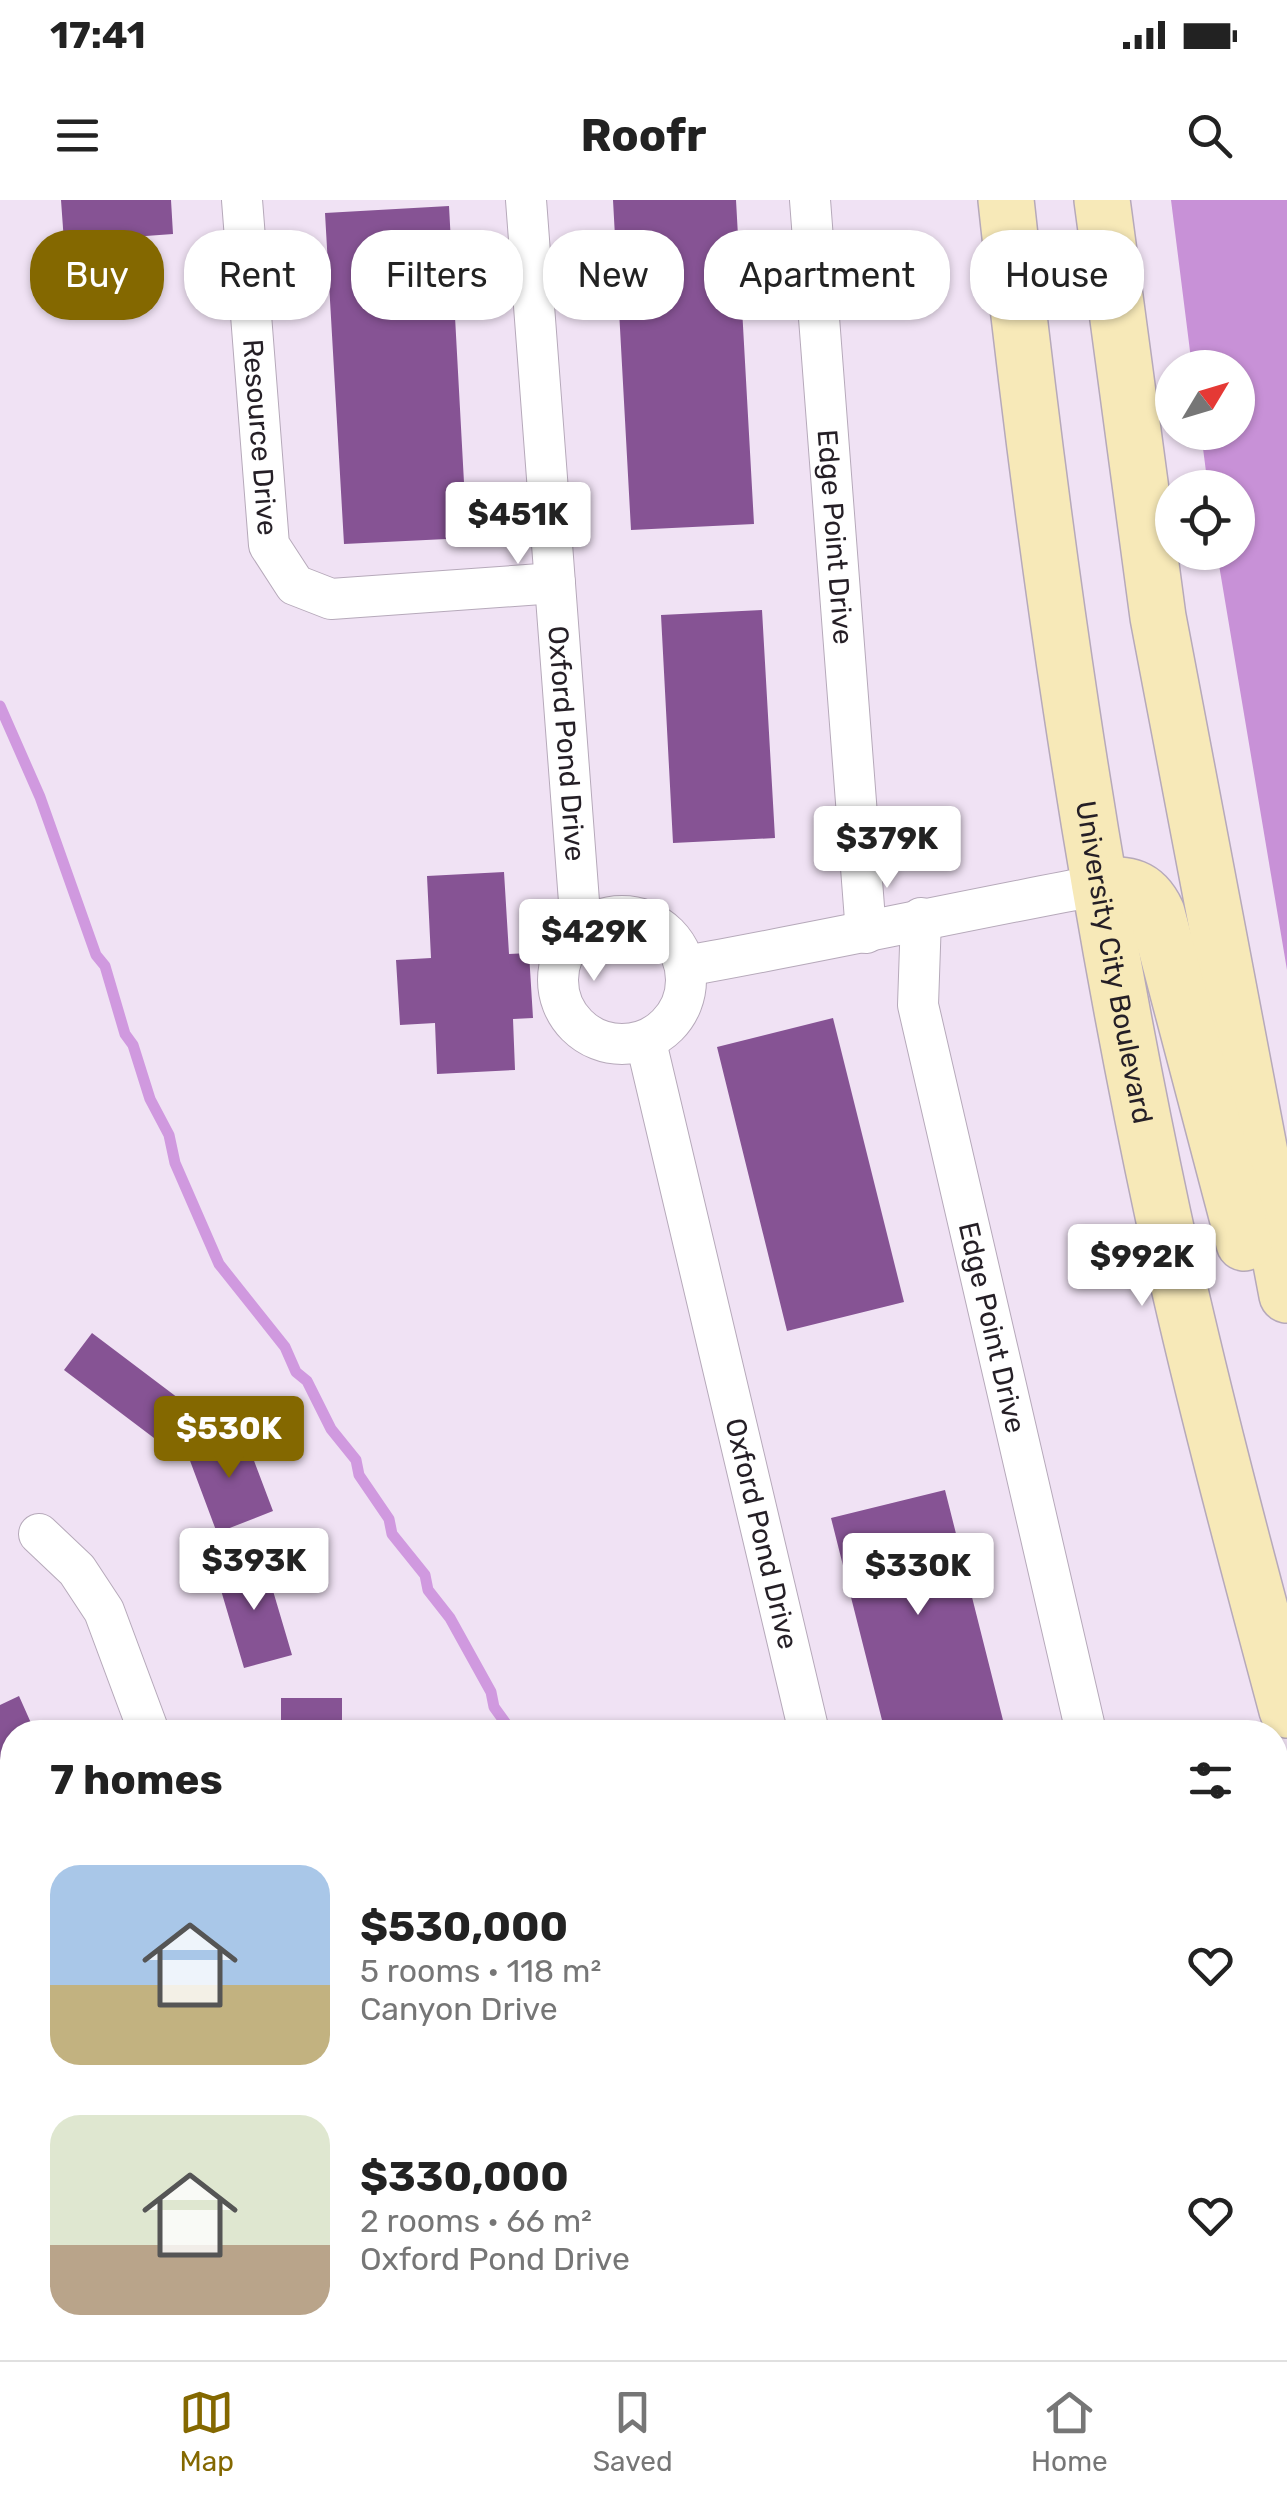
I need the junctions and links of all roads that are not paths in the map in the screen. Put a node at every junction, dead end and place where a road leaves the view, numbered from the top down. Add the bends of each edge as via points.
1 (242, 200) edge
2 (526, 200) edge
3 (810, 200) edge
4 (1006, 200) edge
5 (1102, 200) edge
6 (555, 583) junction
7 (1100, 885) junction
8 (921, 918) junction
9 (581, 928) junction
10 (866, 933) junction
11 (686, 966) junction
12 (646, 1042) junction
13 (1287, 1295) edge
14 (1287, 1317) edge
15 (39, 1534) dead end
16 (1287, 1710) edge
17 (145, 1720) edge
18 (807, 1720) edge
19 (1083, 1720) edge

1 - 6 street, Resource Drive via 269,545 295,585 331,599
2 - 6 street, Oxford Pond Drive
3 - 10 street, Edge Point Drive
4 - 7 main road, University City Boulevard via 1050,579
5 - 13 main road via 1158,617
6 - 9 street, Oxford Pond Drive
7 - 8 street
7 - 14 main road via 1130,884 1157,913 1252,1276
7 - 16 main road, University City Boulevard via 1164,1217
8 - 10 street
8 - 19 street, Edge Point Drive via 918,1005
9 - 11 street via 622,914 654,923 671,936
9 - 12 street via 561,954 555,976 567,1018 602,1044
10 - 11 street
11 - 12 street via 678,1016
12 - 18 street, Oxford Pond Drive
15 - 17 street via 77,1570 104,1611

